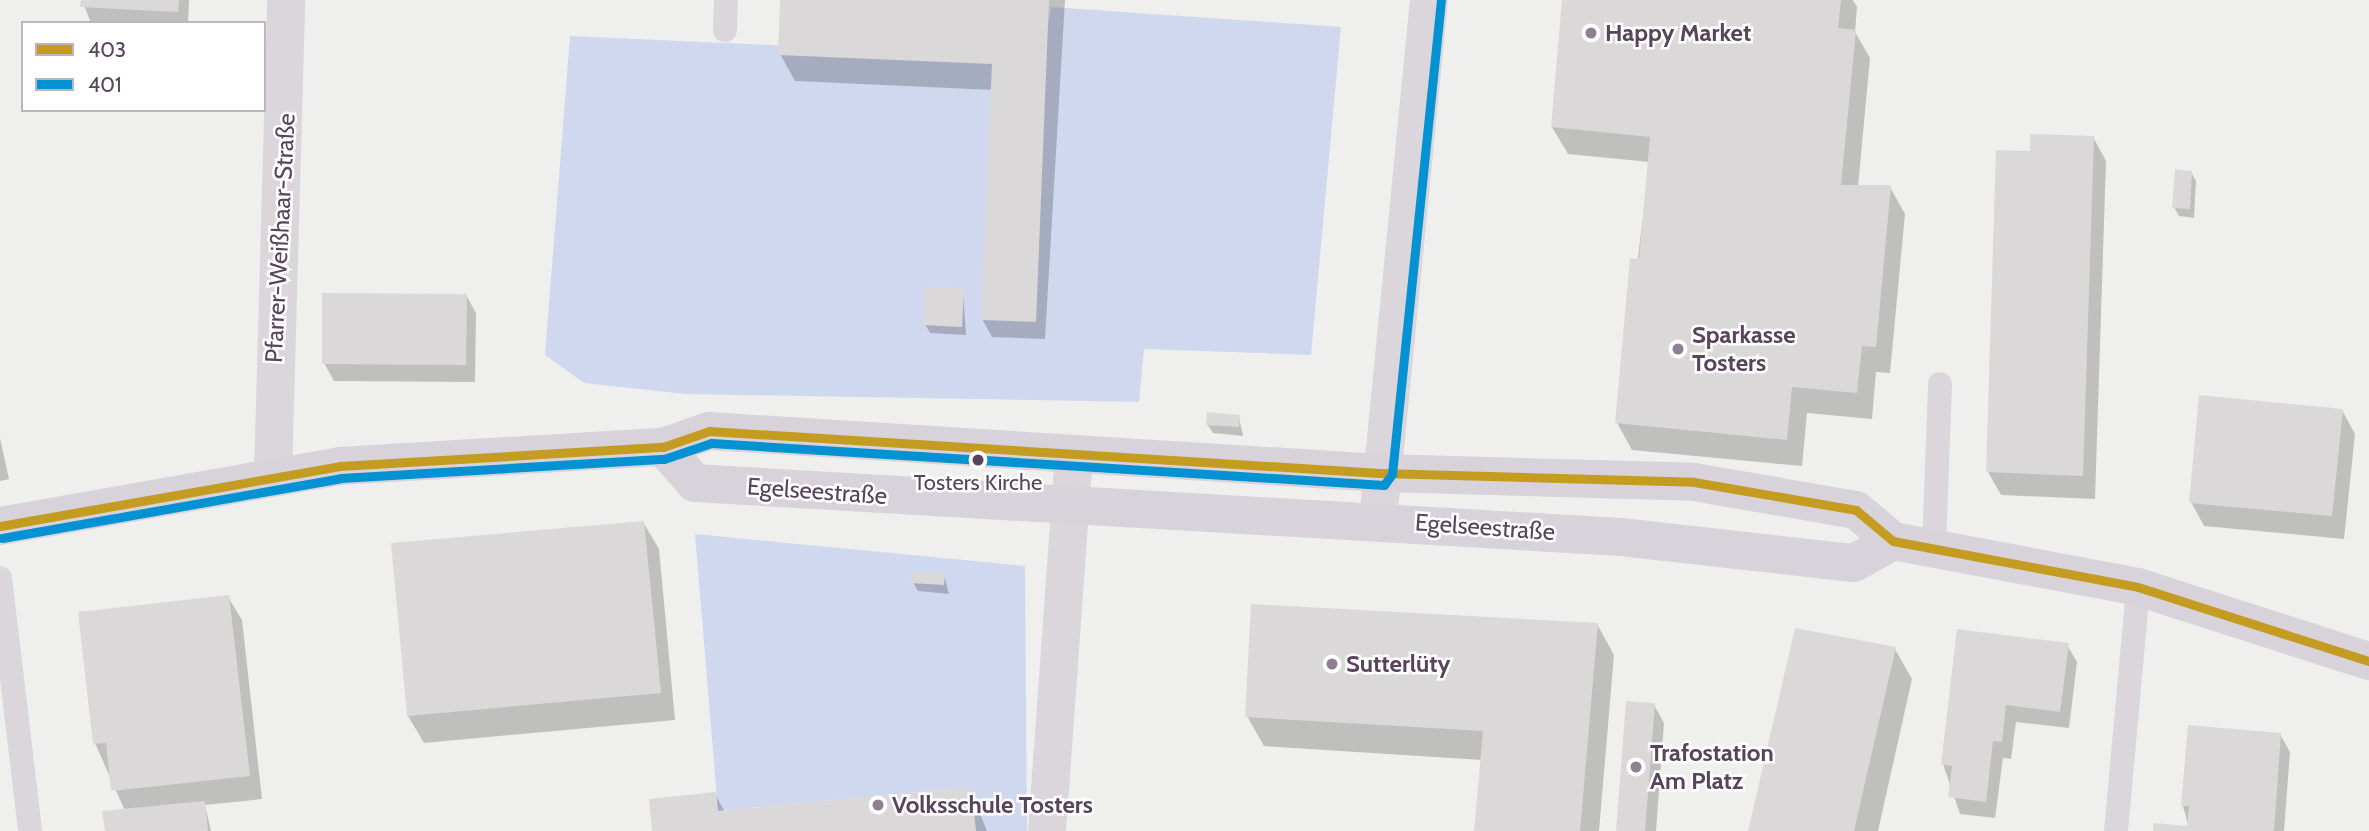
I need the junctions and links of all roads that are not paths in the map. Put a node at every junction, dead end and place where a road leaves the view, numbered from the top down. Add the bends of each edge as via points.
1 (286, 0) edge
2 (726, 0) edge
3 (1429, 0) edge
4 (724, 30) dead end
5 (1940, 384) dead end
6 (663, 447) junction
7 (1074, 456) junction
8 (1380, 473) junction
9 (273, 475) junction
10 (1070, 509) junction
11 (1378, 520) junction
12 (0, 526) edge
13 (1893, 541) junction
14 (1934, 548) junction
15 (0, 578) edge
16 (2138, 587) junction
17 (2369, 661) edge
18 (30, 831) edge
19 (1047, 831) edge
20 (2116, 831) edge

1 - 9 street, Pfarrer-Weißhaar-Straße
2 - 4 lane
3 - 8 street
5 - 14 lane
6 - 7 main road, Egelseestraße via 709,431
6 - 9 main road, Egelseestraße
6 - 10 main road, Egelseestraße via 695,483
7 - 8 main road, Egelseestraße
7 - 10 street
8 - 11 street
8 - 13 main road, Egelseestraße via 1694,482 1856,510
9 - 12 main road, Egelseestraße
10 - 11 main road, Egelseestraße
10 - 19 street
11 - 13 main road, Egelseestraße via 1694,542 1854,563
13 - 14 main road
14 - 16 main road
15 - 18 lane
16 - 17 main road
16 - 20 lane

